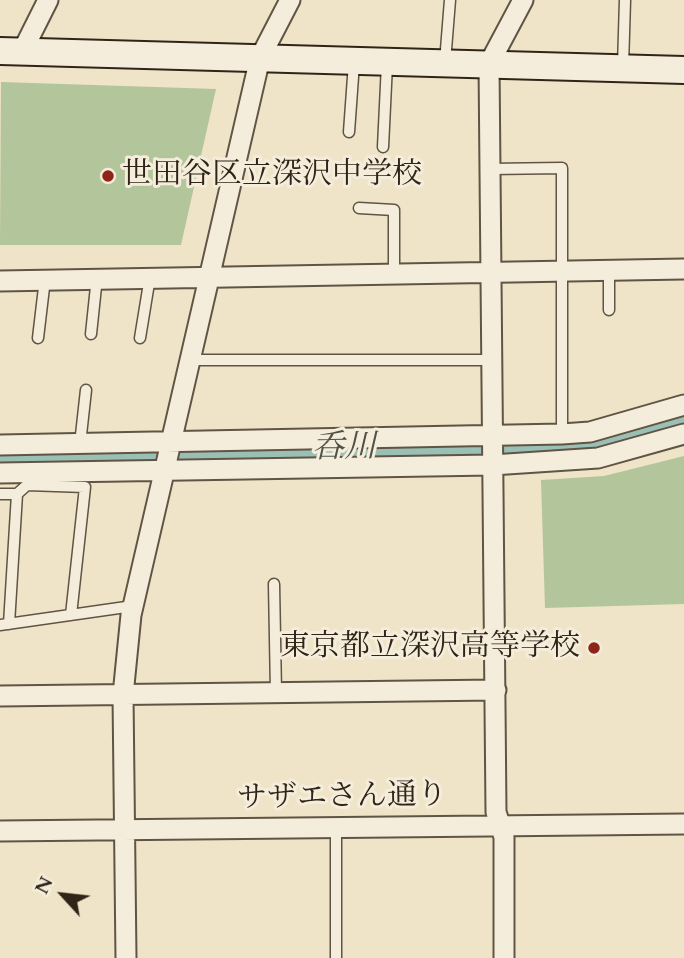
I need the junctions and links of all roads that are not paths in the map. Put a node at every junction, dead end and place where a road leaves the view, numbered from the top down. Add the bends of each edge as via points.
1 (48, 0) edge
2 (290, 0) edge
3 (450, 0) edge
4 (523, 0) edge
5 (625, 0) edge
6 (11, 52) edge
7 (260, 58) junction
8 (354, 61) junction
9 (387, 62) junction
10 (445, 63) junction
11 (489, 64) junction
12 (623, 68) junction
13 (684, 70) edge
14 (349, 132) dead end
15 (383, 147) dead end
16 (490, 169) junction
17 (359, 208) dead end
18 (684, 270) edge
19 (609, 271) junction
20 (490, 272) junction
21 (560, 272) junction
22 (394, 274) junction
23 (212, 275) junction
24 (150, 277) junction
25 (45, 278) junction
26 (97, 278) junction
27 (0, 281) edge
28 (609, 310) dead end
29 (91, 334) dead end
30 (38, 338) dead end
31 (140, 338) dead end
32 (191, 360) junction
33 (492, 360) junction
34 (86, 390) dead end
35 (684, 405) edge
36 (562, 434) junction
37 (684, 434) edge
38 (0, 444) edge
39 (80, 445) junction
40 (491, 450) junction
41 (168, 457) junction
42 (0, 473) edge
43 (0, 494) edge
44 (17, 494) junction
45 (274, 584) dead end
46 (133, 606) junction
47 (71, 615) junction
48 (5, 624) edge
49 (496, 691) junction
50 (276, 693) junction
51 (123, 695) junction
52 (0, 696) edge
53 (684, 824) edge
54 (500, 825) junction
55 (336, 828) junction
56 (0, 831) edge
57 (126, 831) junction
58 (126, 958) edge
59 (336, 958) edge
60 (505, 958) edge

1 - 6 street
2 - 7 street
3 - 10 lane
4 - 11 street
5 - 12 lane
6 - 7 street
7 - 8 street
7 - 23 street
8 - 9 street
8 - 14 lane
9 - 10 street
9 - 15 lane
10 - 11 street
11 - 12 street
11 - 16 street
12 - 13 street
16 - 20 street
16 - 21 lane via 562,169
17 - 22 lane via 394,209
18 - 19 street
19 - 21 street
19 - 28 lane
20 - 21 street
20 - 22 street
20 - 33 street
21 - 36 lane
22 - 23 street
23 - 24 street
23 - 32 street
24 - 26 street
24 - 31 lane
25 - 26 street
25 - 27 street
25 - 30 lane
26 - 29 lane
32 - 33 lane
32 - 41 street
33 - 40 street
34 - 39 lane
35 - 36 street via 590,432
36 - 40 street
37 - 40 street via 598,458
38 - 39 street
39 - 41 street
40 - 41 street
40 - 41 street
40 - 49 street
41 - 42 street
41 - 46 street
43 - 44 lane
44 - 47 lane via 27,485 85,487
44 - 48 lane
45 - 50 lane
46 - 47 lane
46 - 51 street
47 - 48 lane
49 - 50 street
49 - 54 street via 496,812
50 - 51 street
51 - 52 street
51 - 57 street
53 - 54 street, サザエさん通り
54 - 55 street, サザエさん通り
54 - 60 street
55 - 57 street, サザエさん通り
55 - 59 lane
56 - 57 street, サザエさん通り
57 - 58 street

